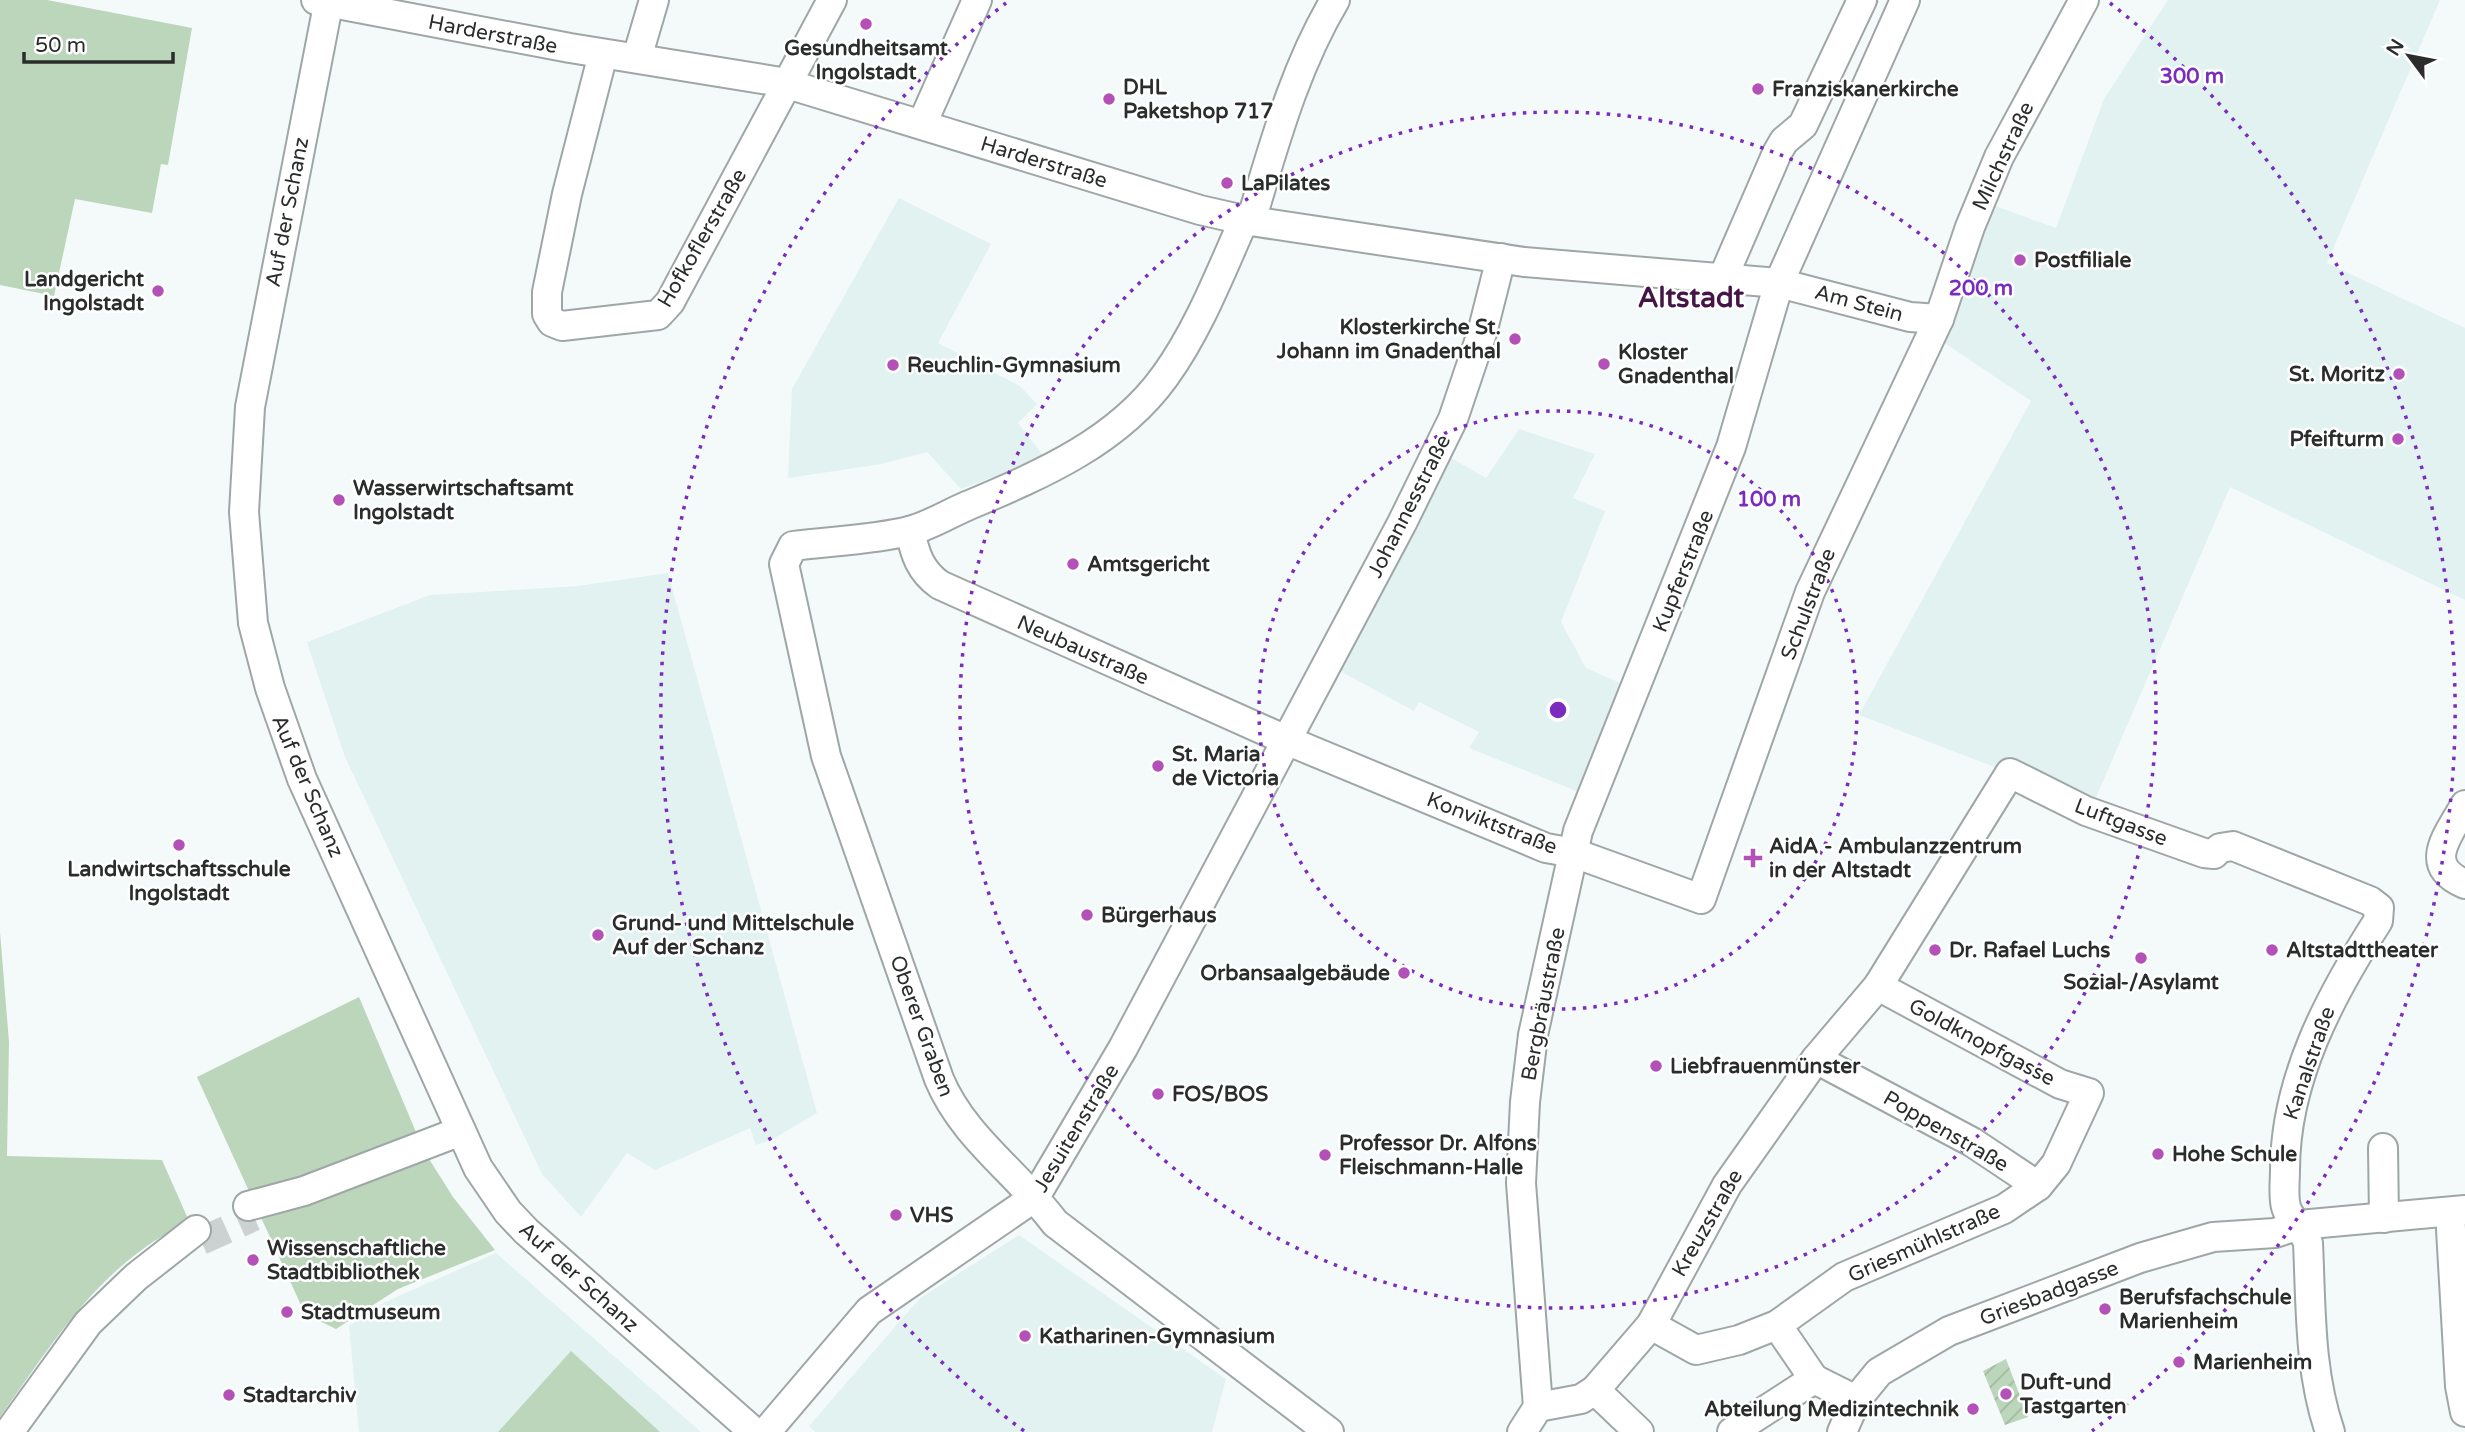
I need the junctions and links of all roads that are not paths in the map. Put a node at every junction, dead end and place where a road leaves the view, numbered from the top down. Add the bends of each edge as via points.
1 (654, 0) edge
2 (832, 0) edge
3 (977, 0) edge
4 (1335, 0) edge
5 (1862, 0) edge
6 (1905, 0) edge
7 (2084, 0) edge
8 (324, 1) edge
9 (603, 54) junction
10 (637, 58) junction
11 (790, 84) junction
12 (922, 124) junction
13 (1248, 220) junction
14 (1501, 258) junction
15 (1722, 280) junction
16 (1779, 284) junction
17 (1939, 319) junction
18 (910, 531) junction
19 (1286, 740) junction
20 (2010, 773) joint
21 (2465, 805) edge
22 (1574, 853) junction
23 (2465, 884) edge
24 (1701, 899) joint
25 (2379, 908) joint
26 (1878, 986) junction
27 (1816, 1059) junction
28 (461, 1131) junction
29 (2383, 1148) dead end
30 (2038, 1186) junction
31 (1035, 1197) junction
32 (2457, 1211) edge
33 (251, 1212) tunnel mouth
34 (2384, 1219) junction
35 (2299, 1225) junction
36 (198, 1236) tunnel mouth
37 (1651, 1325) junction
38 (1777, 1325) junction
39 (1814, 1379) junction
40 (1595, 1390) junction
41 (1856, 1400) junction
42 (1538, 1408) junction
43 (2465, 1412) edge
44 (9, 1432) edge
45 (754, 1432) edge
46 (766, 1432) edge
47 (1329, 1432) edge
48 (1522, 1432) edge
49 (1639, 1432) edge
50 (1732, 1432) edge
51 (1842, 1432) edge
52 (2330, 1432) edge

1 - 10 street
2 - 11 street
3 - 12 street
4 - 13 street via 1315,33 1287,100
5 - 15 street via 1803,125 1777,153
6 - 16 street, Kupferstraße
7 - 17 street, Milchstraße via 1999,157
8 - 9 street, Harderstraße
8 - 28 street, Auf der Schanz via 250,407 244,512 253,623 278,716 302,779
9 - 10 street, Harderstraße
9 - 11 street, Hofkoflerstraße via 547,292 548,314 562,326 658,315
10 - 11 street, Harderstraße
11 - 12 street, Harderstraße
12 - 13 street, Harderstraße via 1200,210
13 - 14 street, Harderstraße
13 - 18 street via 1181,351 1144,400 1116,426 1069,460
14 - 15 street, Harderstraße
14 - 19 street, Johannesstraße via 1453,419
15 - 16 street, Harderstraße
16 - 17 street, Am Stein via 1910,317
16 - 22 street, Kupferstraße via 1731,447 1578,831
17 - 24 street, Schulstraße via 1810,592
18 - 19 street, Neubaustraße via 926,575 940,585
18 - 31 street, Oberer Graben via 793,546 787,554 786,576 825,756 939,1079 959,1119
19 - 22 street, Konviktstraße via 1546,848
19 - 31 street, Jesuitenstraße via 1123,1048
20 - 25 street, Luftgasse via 2086,811 2204,853 2233,846
20 - 26 street, Kreuzstraße
21 - 23 street via 2445,842 2442,869
22 - 24 street, Konviktstraße
22 - 42 street, Bergbräustraße via 1533,1035 1525,1102 1521,1183
25 - 35 street, Kanalstraße via 2378,921 2325,1012 2290,1115 2285,1206
26 - 27 street, Kreuzstraße
26 - 30 street, Goldknopfgasse via 2060,1084 2089,1093 2056,1164
27 - 30 street, Poppenstraße via 1972,1142
27 - 37 street, Kreuzstraße via 1727,1185
28 - 33 street
28 - 45 street, Auf der Schanz via 478,1168 526,1231
29 - 34 street
30 - 38 street, Griesmühlstraße via 1993,1214 1844,1277
31 - 46 street, Jesuitenstraße via 869,1311
31 - 47 street, Oberer Graben via 1055,1223
32 - 34 street, Griesbadgasse
32 - 43 street via 2460,1386
34 - 35 street, Griesbadgasse
35 - 41 street, Griesbadgasse via 2275,1233 2213,1237 2140,1258 1962,1326 1879,1372
35 - 52 street, Kanalstraße via 2308,1243 2312,1348
36 - 44 street via 149,1266 88,1323
37 - 38 street, Griesmühlstraße via 1696,1350
37 - 40 street, Kreuzstraße
38 - 39 street
39 - 41 street
39 - 50 street
40 - 42 street, Kreuzstraße via 1581,1399
40 - 49 street
41 - 51 street, Griesbadgasse
42 - 48 street

